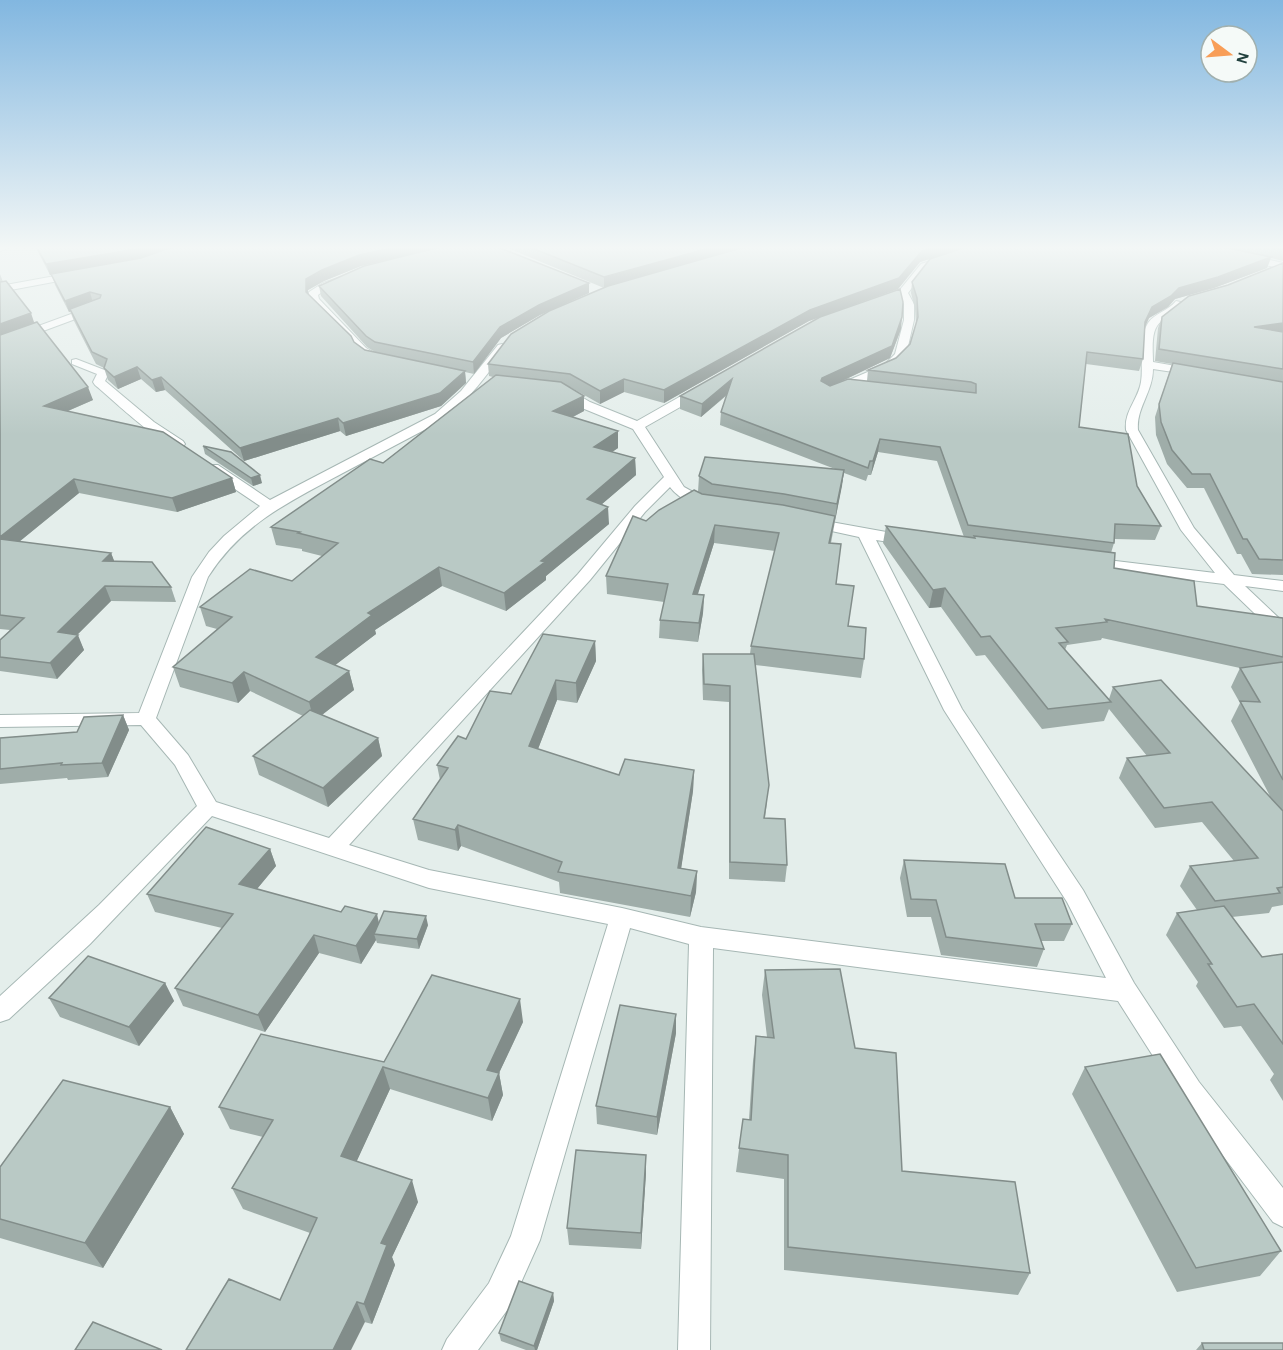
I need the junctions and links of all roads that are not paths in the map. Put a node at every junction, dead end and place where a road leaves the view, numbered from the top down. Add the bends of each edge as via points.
1 (93, 309) edge
2 (323, 309) edge
3 (909, 309) edge
4 (1176, 309) edge
5 (516, 337) edge
6 (0, 344) edge
7 (76, 362) dead end
8 (396, 362) edge
9 (1148, 365) junction
10 (1202, 374) edge
11 (710, 384) edge
12 (848, 386) junction
13 (870, 388) edge
14 (546, 390) edge
15 (828, 393) edge
16 (638, 426) junction
17 (671, 478) junction
18 (269, 506) junction
19 (717, 508) edge
20 (793, 518) edge
21 (865, 534) junction
22 (924, 542) edge
23 (1076, 561) edge
24 (1229, 580) junction
25 (1283, 586) edge
26 (1283, 631) edge
27 (146, 719) junction
28 (0, 721) edge
29 (208, 807) junction
30 (333, 848) junction
31 (622, 916) junction
32 (701, 937) junction
33 (1125, 991) junction
34 (0, 1011) edge
35 (1283, 1212) edge
36 (458, 1350) edge
37 (694, 1350) edge

1 - 6 street
2 - 8 street via 372,358
3 - 12 street via 900,355 888,367
4 - 9 street via 1155,321 1149,332
5 - 18 street via 506,342 466,395 439,417
7 - 18 street via 103,373 99,382 150,425
9 - 10 street
9 - 24 street via 1146,386 1130,420 1132,430 1188,530
11 - 16 street
12 - 13 street
12 - 15 street
14 - 16 street via 566,392 586,405
16 - 17 street
17 - 19 street via 678,490
17 - 30 street
18 - 27 street via 229,539 200,577
20 - 21 street
21 - 22 street
21 - 33 street via 953,710 1076,896
23 - 24 street
24 - 25 street
24 - 26 street
27 - 28 street
27 - 29 street via 162,733 192,773
29 - 30 street
29 - 34 street via 116,904
30 - 31 street via 429,879
31 - 32 street
31 - 36 street via 525,1240 500,1294
32 - 33 street
32 - 37 street
33 - 35 street via 1190,1091

